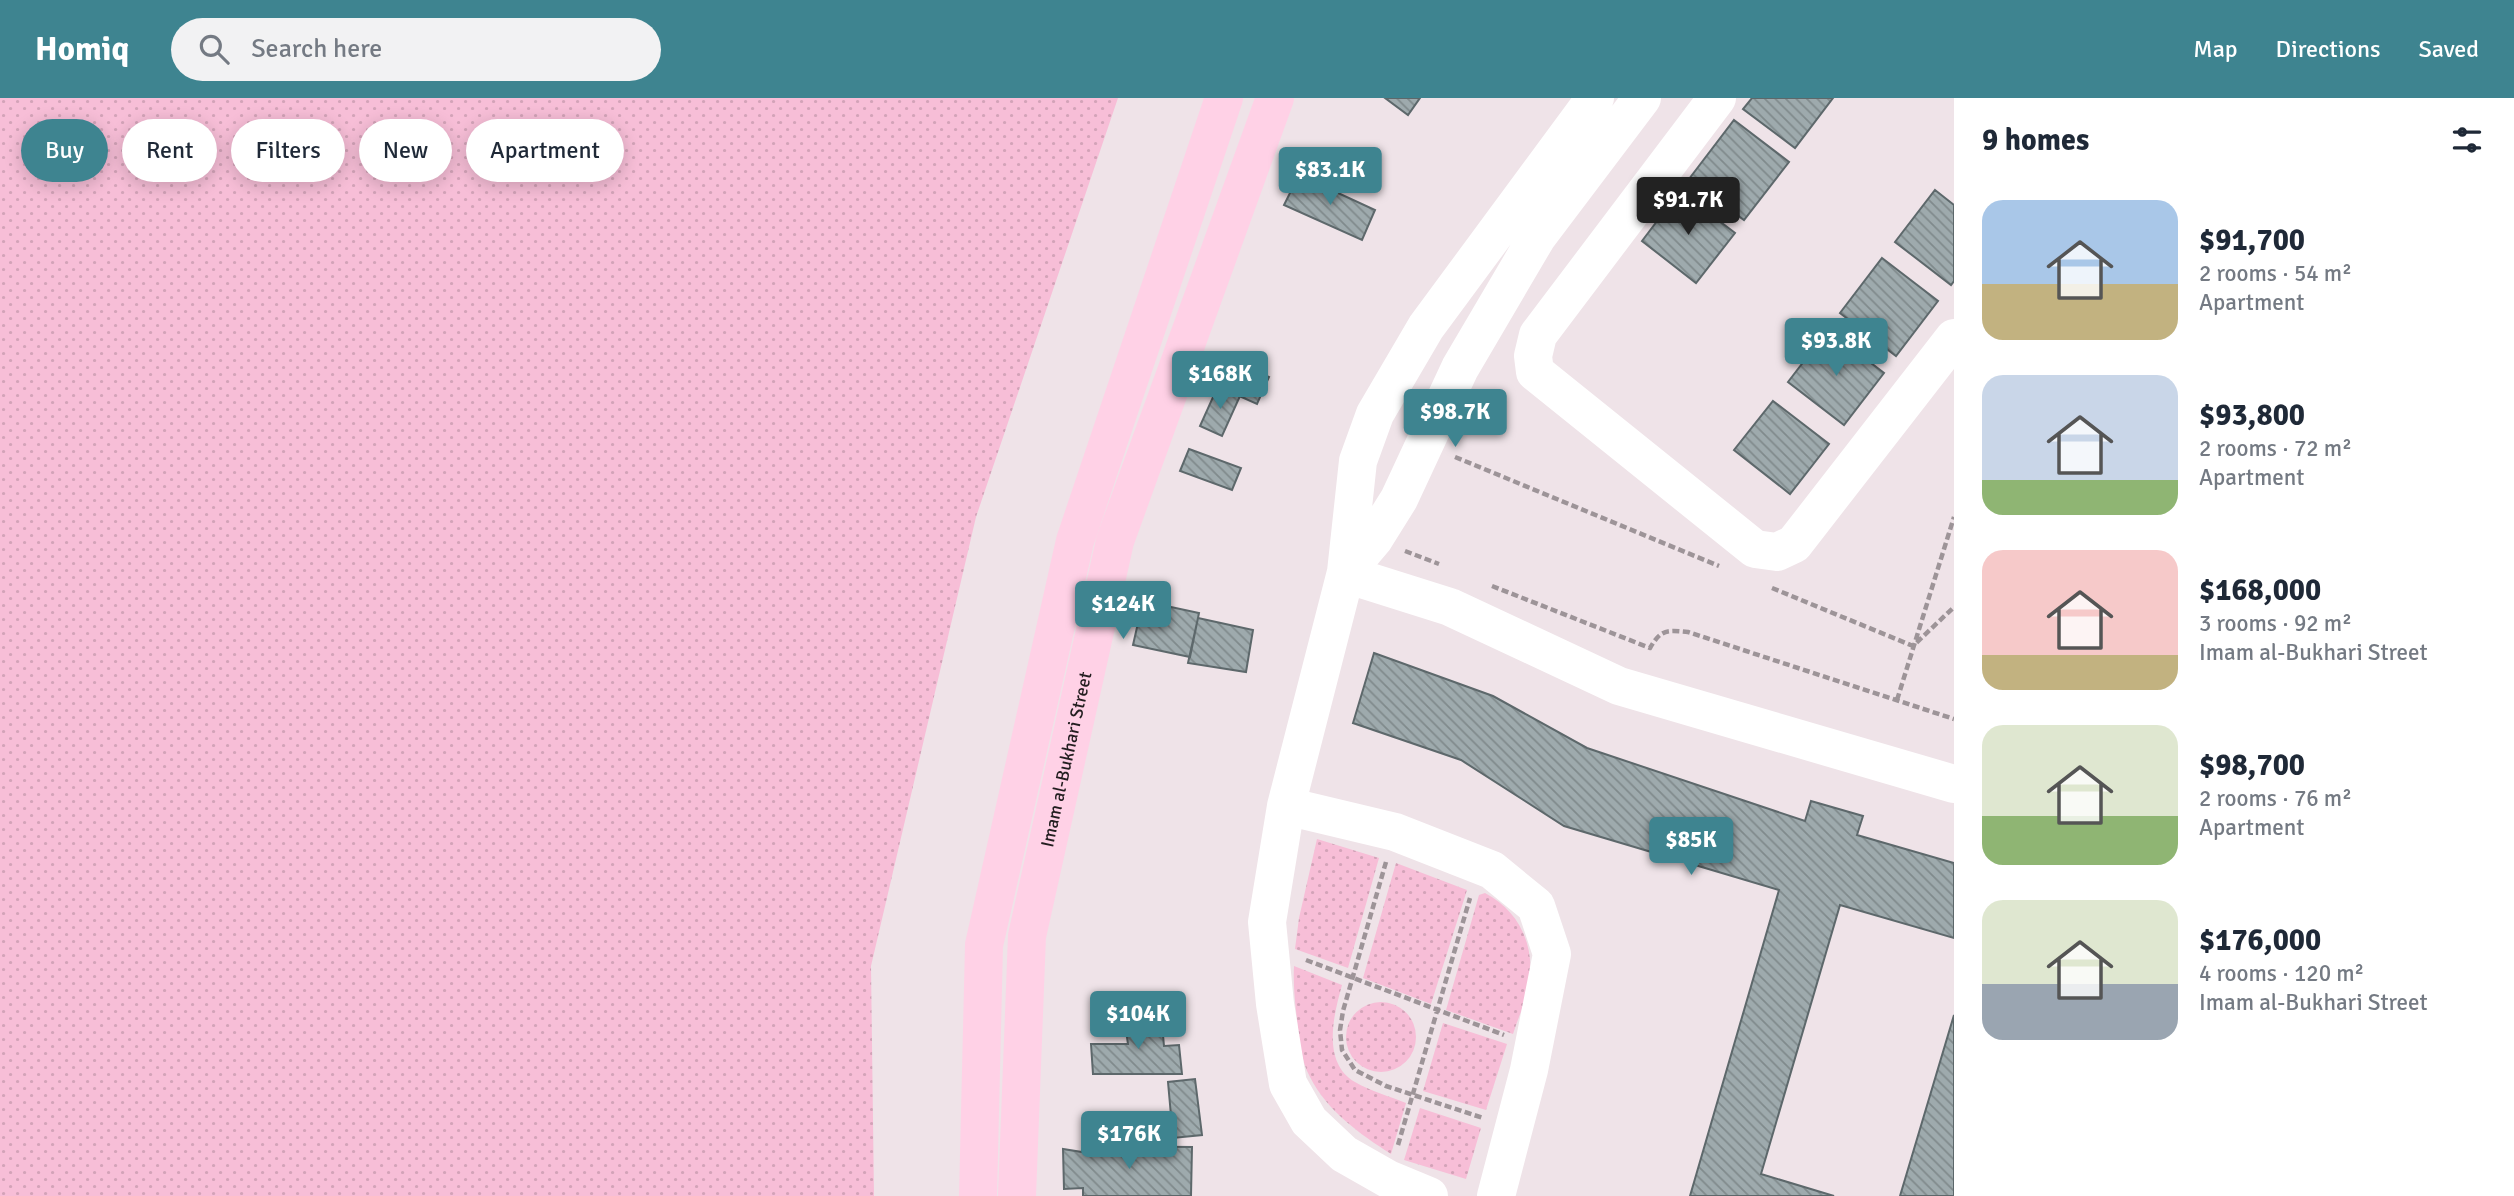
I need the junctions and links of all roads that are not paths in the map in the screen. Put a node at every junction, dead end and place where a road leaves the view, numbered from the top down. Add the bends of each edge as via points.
1 (1224, 98) edge
2 (1275, 98) edge
3 (1595, 98) edge
4 (1642, 98) edge
5 (1717, 98) edge
6 (1954, 338) edge
7 (1352, 575) junction
8 (1954, 785) edge
9 (1286, 806) junction
10 (978, 1196) edge
11 (1017, 1196) edge
12 (1429, 1196) edge
13 (1496, 1196) edge

1 - 10 main road via 1075,541 984,945
2 - 11 main road, Imam al-Bukhari Street via 1115,541 1027,936
3 - 7 street via 1426,327 1376,414 1358,461
4 - 7 street via 1537,237 1460,368 1399,499
5 - 6 street via 1538,335 1535,372 1755,549 1777,552 1794,544
7 - 8 street via 1450,607 1619,686
7 - 9 street
9 - 12 street via 1267,922 1289,1084 1310,1121 1344,1154 1388,1180
9 - 13 street via 1395,831 1492,870 1536,906 1552,954

